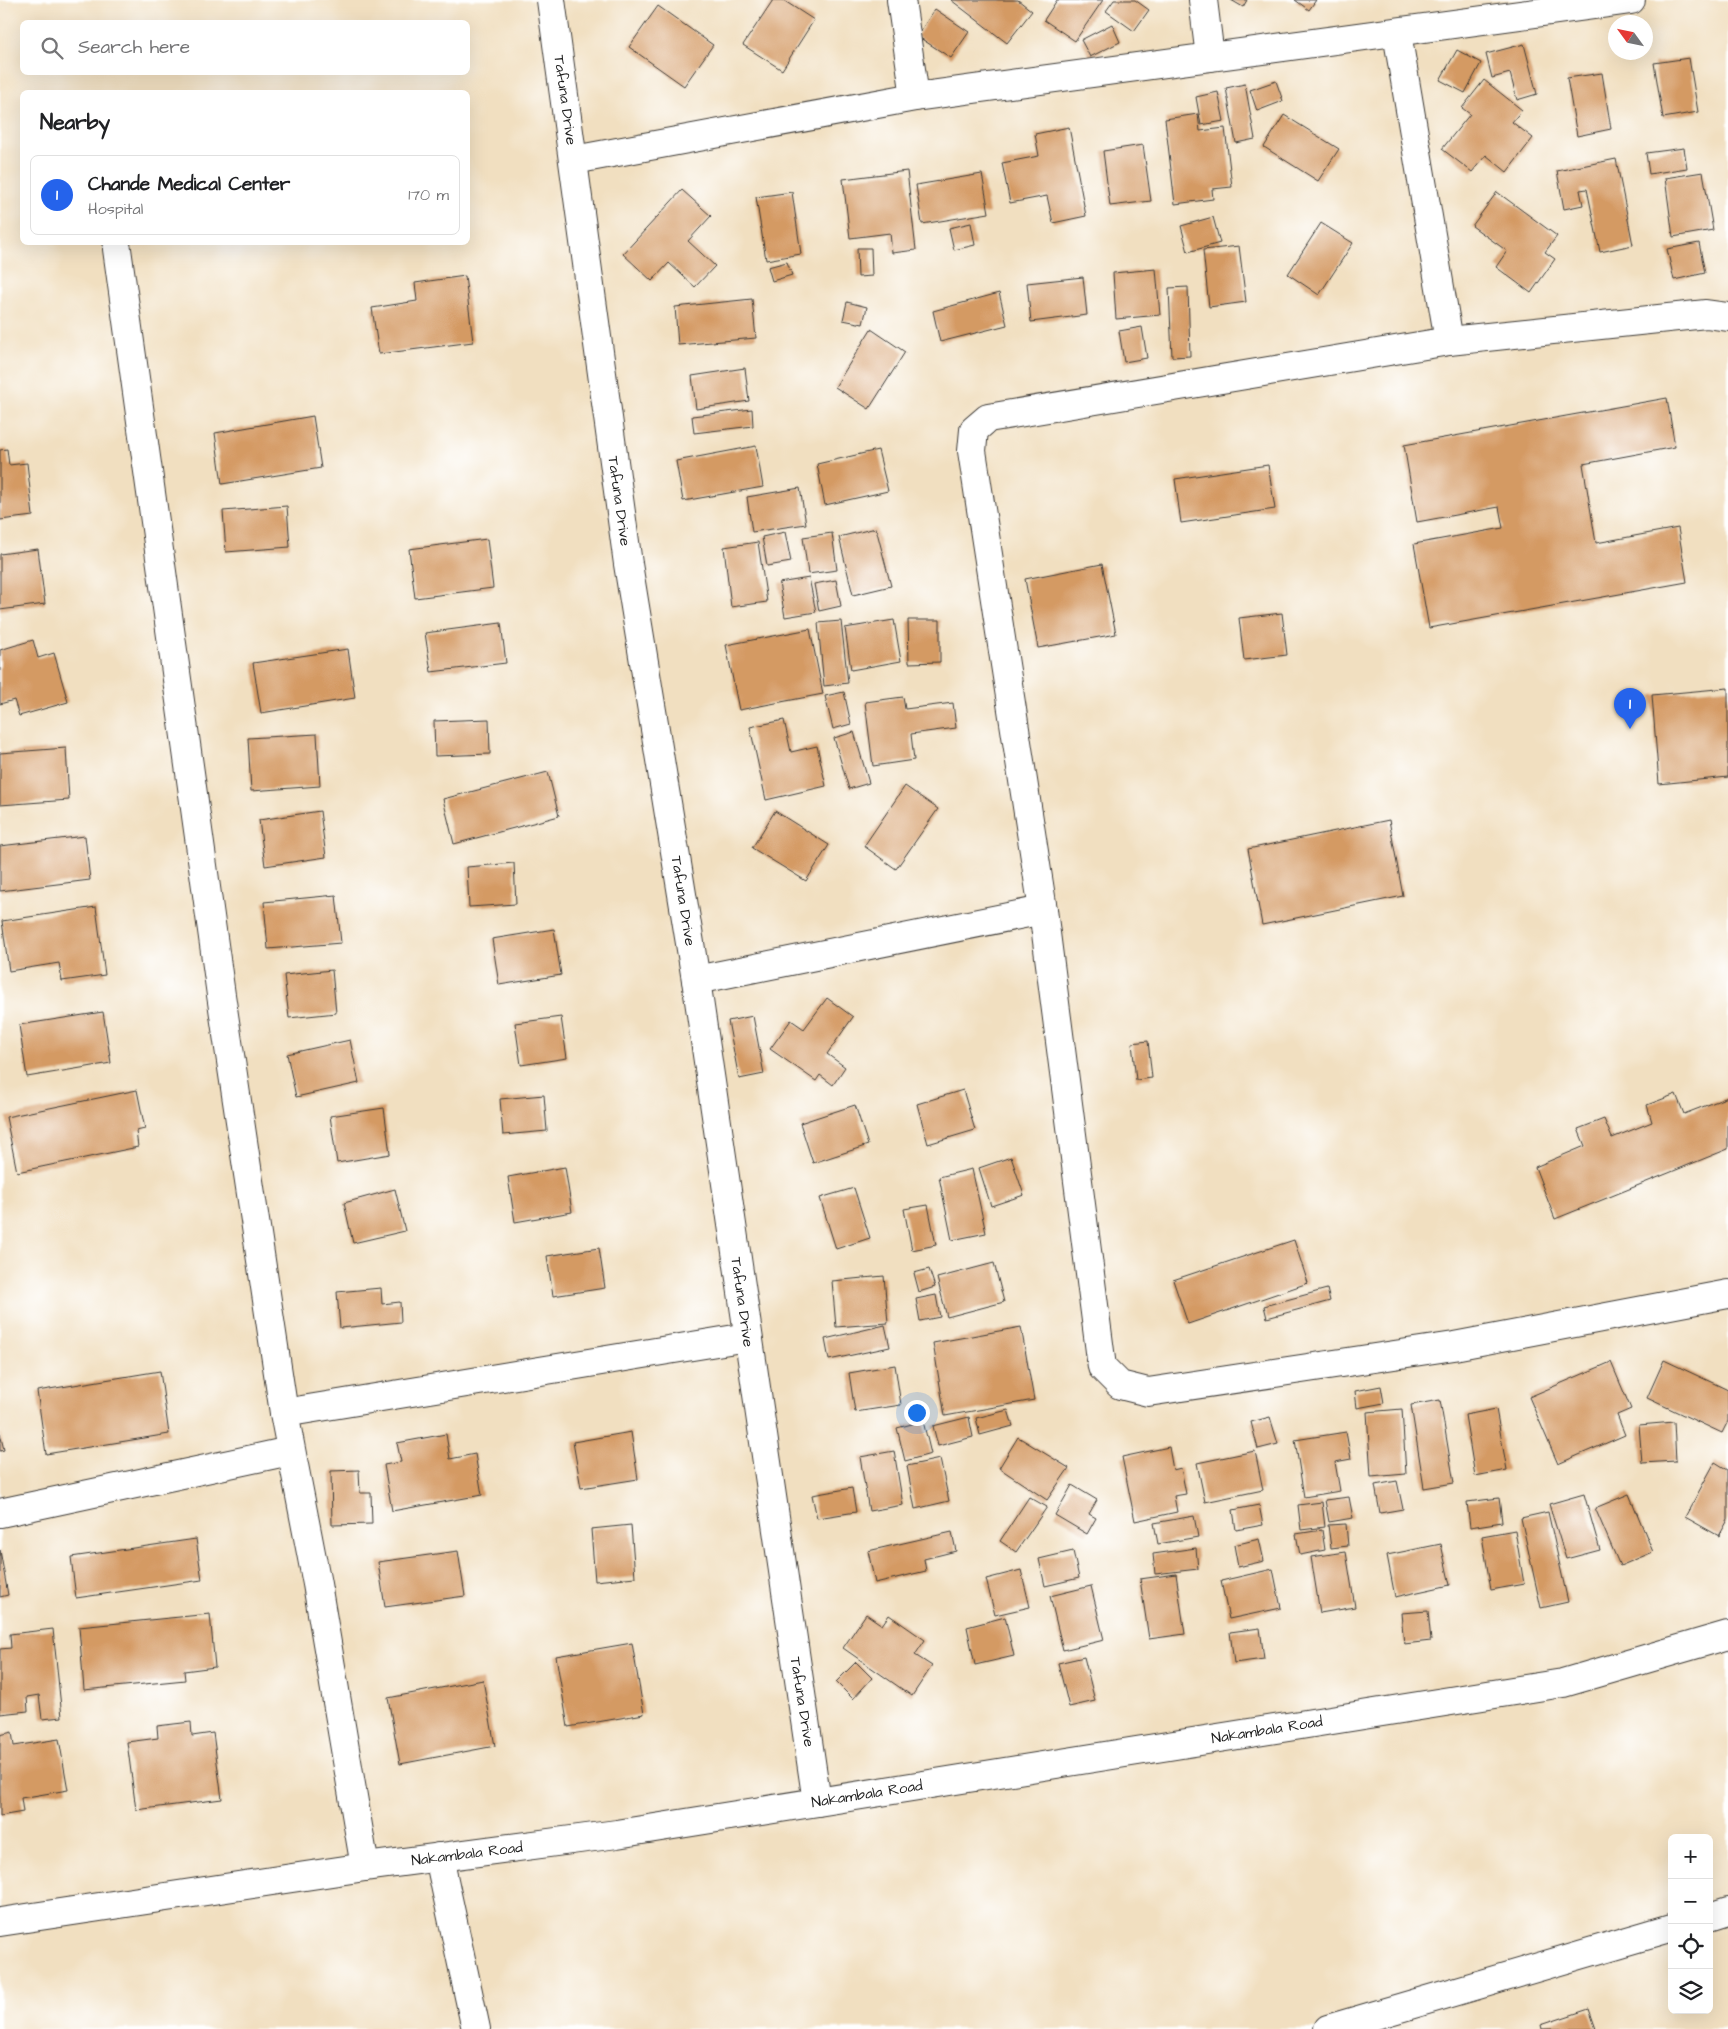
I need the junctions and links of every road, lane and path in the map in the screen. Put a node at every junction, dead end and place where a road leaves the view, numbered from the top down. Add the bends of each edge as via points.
1 (551, 0) edge
2 (901, 0) edge
3 (1203, 0) edge
4 (1631, 0) edge
5 (1397, 33) junction
6 (1210, 57) junction
7 (915, 97) junction
8 (574, 160) junction
9 (117, 250) dead end
10 (1728, 317) edge
11 (1449, 340) junction
12 (1043, 910) junction
13 (696, 980) junction
14 (1728, 1294) edge
15 (747, 1337) junction
16 (284, 1413) junction
17 (290, 1451) junction
18 (0, 1513) edge
19 (1728, 1636) edge
20 (817, 1802) junction
21 (439, 1857) junction
22 (365, 1867) junction
23 (1728, 1911) edge
24 (1713, 1916) edge
25 (0, 1922) edge
26 (1668, 1929) edge
27 (476, 2029) edge
28 (1328, 2029) edge

1 - 8 street, Tafuna Drive
2 - 7 street
3 - 6 street
4 - 5 street
5 - 6 street
5 - 11 street
6 - 7 street
7 - 8 street
8 - 13 street, Tafuna Drive via 628,564
9 - 16 street via 221,995
10 - 11 street via 1706,314
11 - 12 street via 988,418 974,430 972,451
12 - 13 street
12 - 14 street via 1102,1366 1120,1385 1148,1392 1454,1346
13 - 15 street, Tafuna Drive
15 - 16 street
15 - 20 street, Tafuna Drive
16 - 17 street
17 - 18 street
17 - 22 street via 317,1584
19 - 20 street, Nakambala Road via 1563,1683
20 - 21 street, Nakambala Road via 617,1834
21 - 22 street, Nakambala Road
21 - 27 street
22 - 25 street, Nakambala Road
23 - 24 street
26 - 28 street

